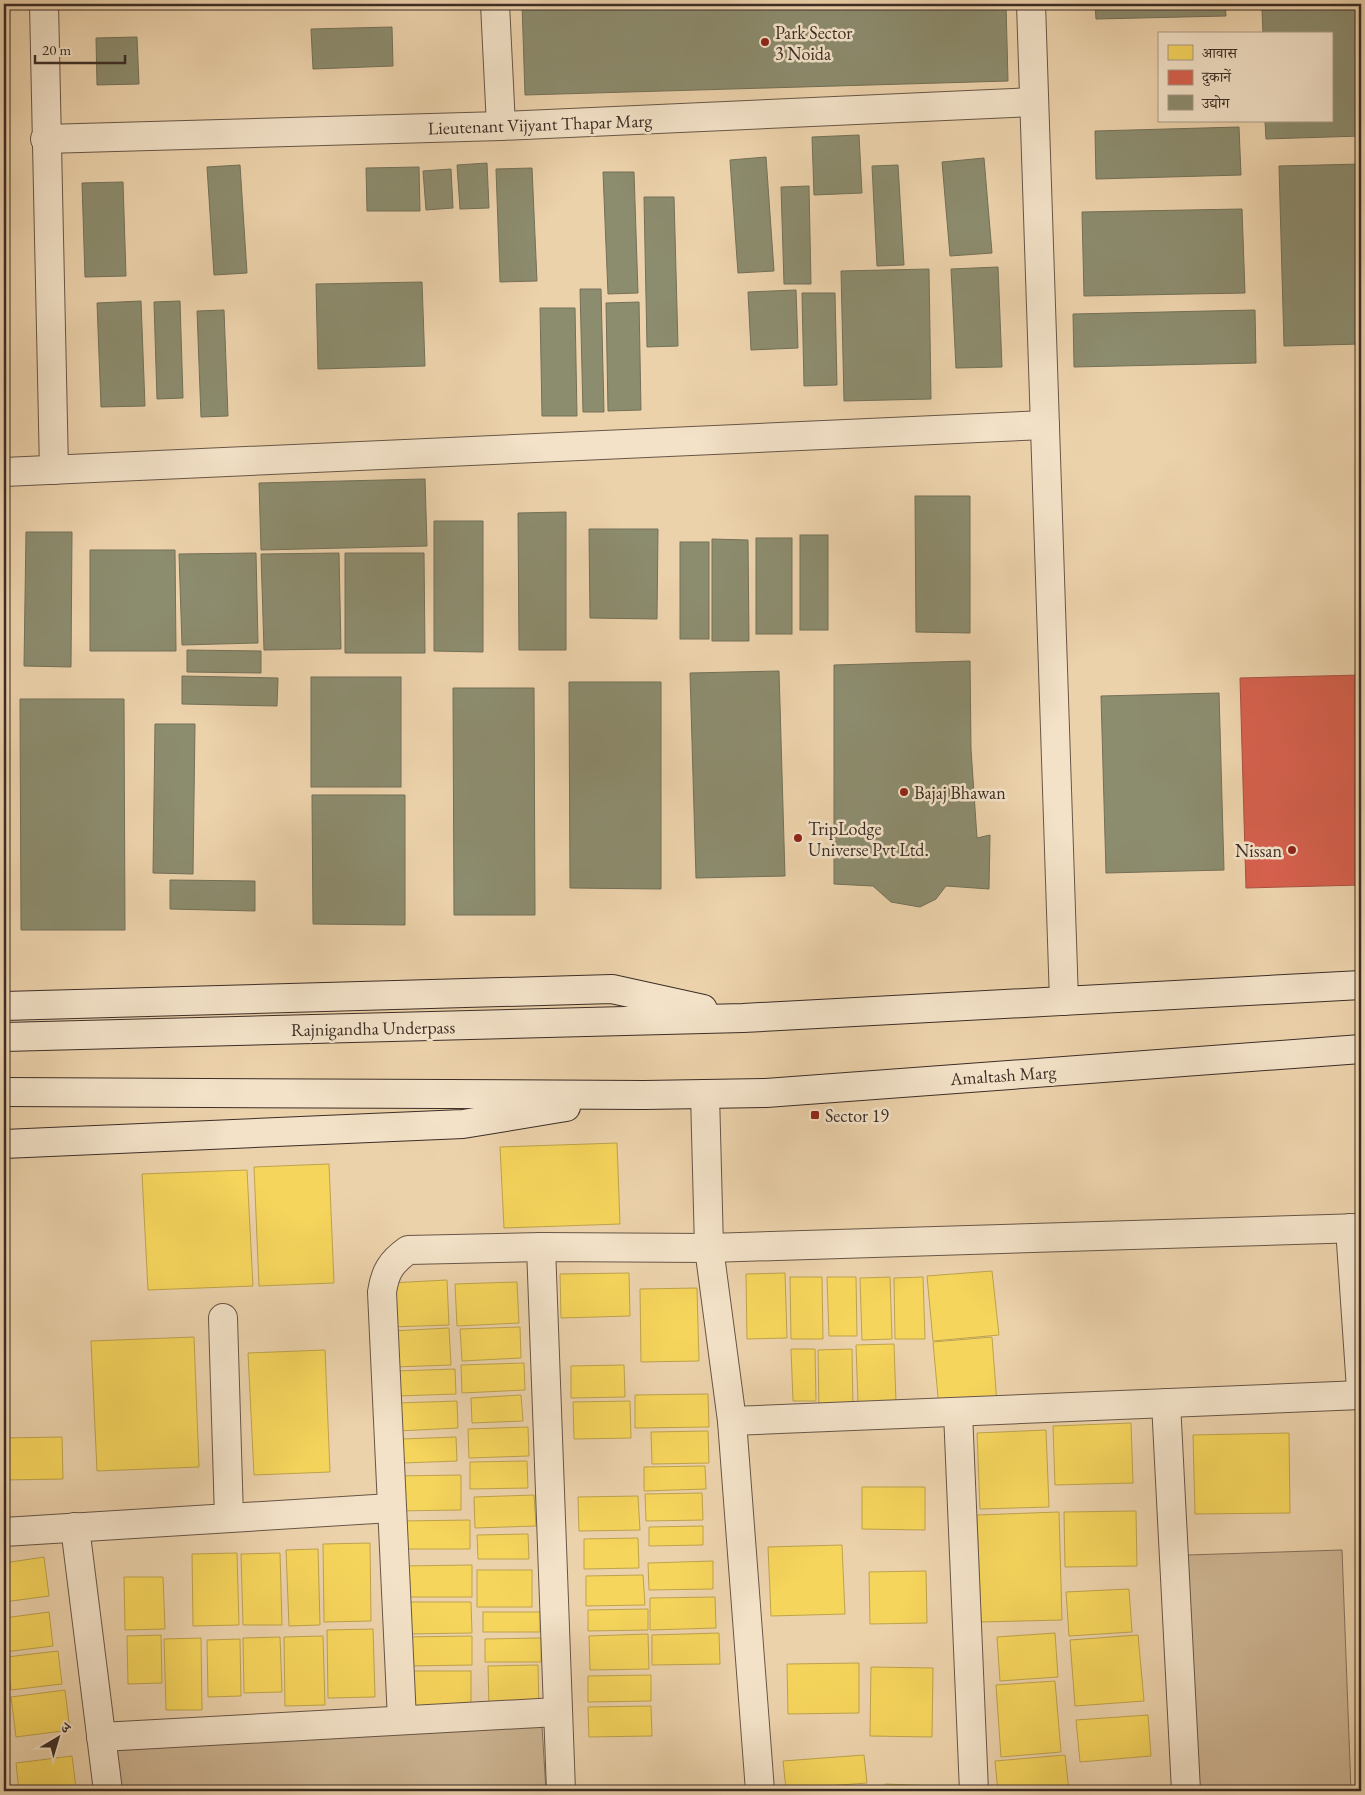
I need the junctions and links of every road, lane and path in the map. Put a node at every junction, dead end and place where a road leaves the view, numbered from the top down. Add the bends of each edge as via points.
1 (44, 4) edge
2 (494, 4) edge
3 (1031, 4) edge
4 (1034, 102) junction
5 (501, 126) junction
6 (45, 139) junction
7 (1045, 425) junction
8 (54, 470) junction
9 (4, 472) edge
10 (1361, 985) edge
11 (1064, 1001) junction
12 (4, 1006) edge
13 (743, 1018) junction
14 (4, 1037) edge
15 (1361, 1049) edge
16 (4, 1092) edge
17 (705, 1094) junction
18 (644, 1095) junction
19 (4, 1144) edge
20 (1356, 1228) edge
21 (540, 1247) junction
22 (709, 1248) junction
23 (223, 1318) dead end
24 (1361, 1389) edge
25 (1361, 1395) edge
26 (1166, 1403) junction
27 (958, 1412) junction
28 (732, 1421) junction
29 (391, 1508) junction
30 (229, 1518) junction
31 (75, 1527) junction
32 (4, 1532) edge
33 (557, 1712) junction
34 (402, 1720) junction
35 (101, 1737) junction
36 (108, 1791) edge
37 (561, 1791) edge
38 (760, 1791) edge
39 (974, 1791) edge
40 (1186, 1791) edge

1 - 6 street
2 - 5 street
3 - 4 street
4 - 5 street, Lieutenant Vijyant Thapar Marg
4 - 7 street
5 - 6 street, Lieutenant Vijyant Thapar Marg
6 - 8 street
7 - 8 street
7 - 11 street
8 - 9 street
10 - 11 street
11 - 13 street
12 - 13 street via 612,989
13 - 14 street, Rajnigandha Underpass
15 - 17 street, Amaltash Marg via 766,1093
16 - 18 street
17 - 18 street, Amaltash Marg
17 - 22 street
18 - 19 street via 462,1124
20 - 22 street
20 - 24 street
21 - 22 street
21 - 29 street via 408,1250 393,1261 385,1275 382,1292
21 - 33 street
22 - 28 street
23 - 30 street
25 - 26 street
26 - 27 street
26 - 40 street
27 - 28 street
27 - 39 street
28 - 38 street
29 - 30 street
29 - 34 street
30 - 31 street
31 - 32 street
31 - 35 street
33 - 34 street
33 - 37 street
34 - 35 street
35 - 36 street

